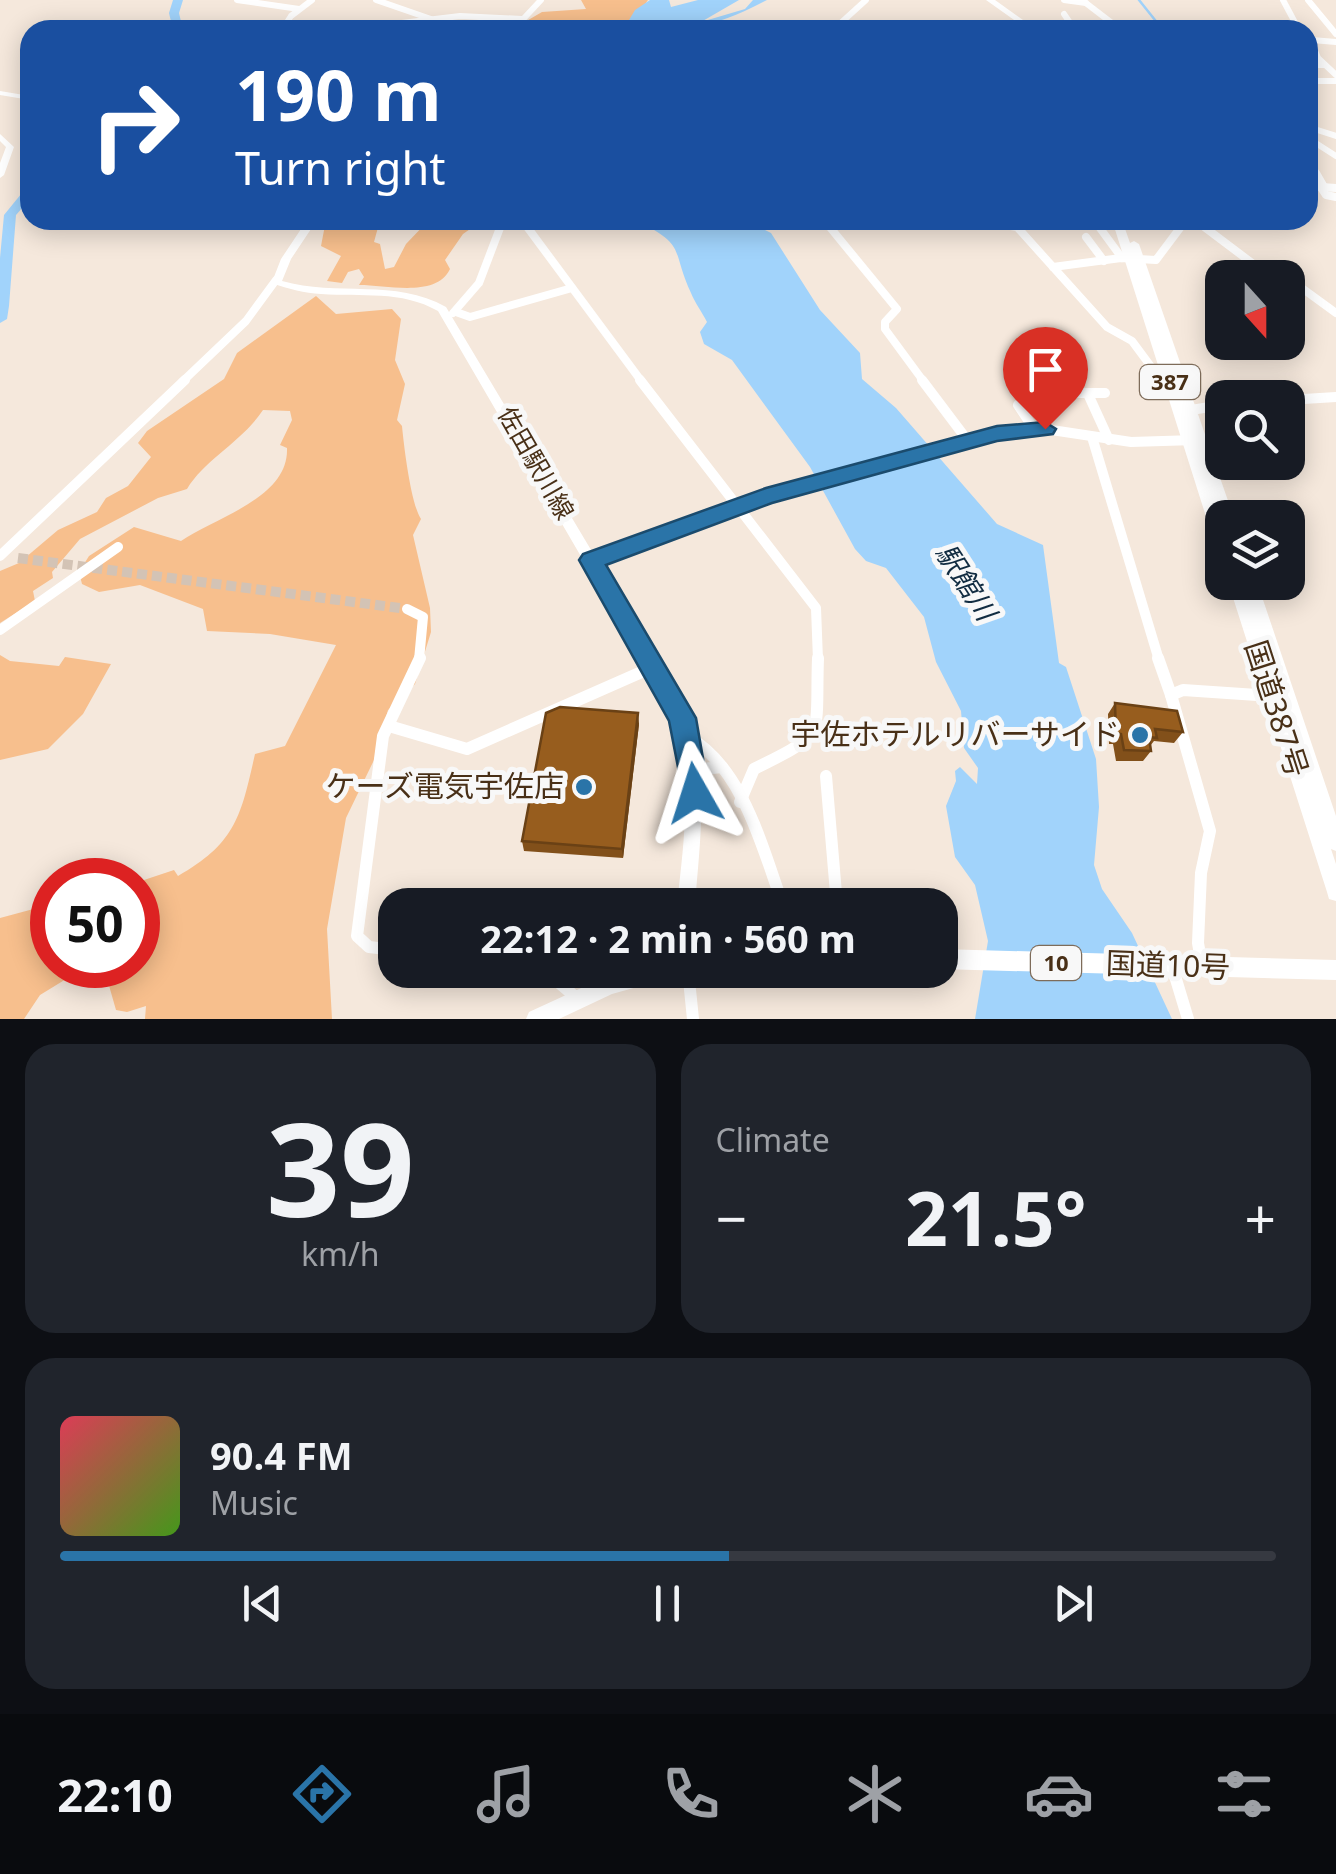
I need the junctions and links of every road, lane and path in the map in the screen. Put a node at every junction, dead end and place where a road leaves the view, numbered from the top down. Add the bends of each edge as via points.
1 (237, 0) edge
2 (312, 0) edge
3 (376, 0) edge
4 (541, 0) edge
5 (866, 0) edge
6 (990, 0) edge
7 (1064, 0) edge
8 (1308, 0) edge
9 (1084, 2) edge
10 (300, 9) junction
11 (1064, 14) dead end
12 (452, 17) junction
13 (432, 19) junction
14 (522, 19) joint
15 (291, 20) edge
16 (427, 20) edge
17 (452, 20) edge
18 (845, 20) edge
19 (1018, 20) edge
20 (1068, 20) edge
21 (1108, 20) edge
22 (1336, 34) edge
23 (1318, 54) edge
24 (1318, 65) edge
25 (1324, 65) junction
26 (1336, 78) edge
27 (0, 136) edge
28 (0, 175) edge
29 (1318, 177) edge
30 (1318, 186) edge
31 (1322, 186) junction
32 (1336, 188) edge
33 (1336, 197) edge
34 (306, 230) edge
35 (501, 230) edge
36 (529, 230) edge
37 (832, 230) edge
38 (1020, 230) edge
39 (1103, 230) edge
40 (1120, 230) edge
41 (1127, 230) edge
42 (1176, 230) edge
43 (1209, 230) edge
44 (1086, 237) dead end
45 (1130, 259) junction
46 (1104, 260) junction
47 (1248, 260) edge
48 (1053, 267) junction
49 (276, 280) junction
50 (572, 288) junction
51 (1305, 291) edge
52 (1336, 313) edge
53 (452, 314) junction
54 (1167, 374) junction
55 (1105, 393) dead end
56 (1055, 398) dead end
57 (1336, 398) edge
58 (1305, 399) edge
59 (1205, 408) edge
60 (1191, 410) junction
61 (1034, 428) junction
62 (1092, 437) junction
63 (1194, 439) junction
64 (1110, 440) junction
65 (966, 442) junction
66 (1210, 500) edge
67 (1219, 500) edge
68 (734, 507) junction
69 (118, 546) dead end
70 (0, 555) edge
71 (18, 558) tunnel mouth
72 (591, 560) junction
73 (1241, 600) edge
74 (1255, 600) edge
75 (407, 609) dead end
76 (0, 630) edge
77 (654, 667) junction
78 (1171, 695) junction
79 (1272, 696) junction
80 (388, 726) junction
81 (688, 737) junction
82 (722, 768) junction
83 (694, 770) junction
84 (826, 776) dead end
85 (740, 802) junction
86 (1336, 842) edge
87 (687, 888) edge
88 (775, 888) edge
89 (836, 888) edge
90 (1336, 892) edge
91 (378, 948) edge
92 (958, 960) edge
93 (1172, 966) junction
94 (1203, 967) junction
95 (1336, 970) edge
96 (565, 988) edge
97 (611, 988) edge
98 (690, 988) edge
99 (578, 999) junction
100 (536, 1019) edge
101 (693, 1019) edge
102 (1188, 1019) edge

1 - 10 street
2 - 10 street
3 - 13 street
4 - 14 street
5 - 18 street
6 - 19 highway
7 - 9 street
8 - 22 street
9 - 21 street
10 - 15 street
11 - 20 street
12 - 13 street
12 - 14 street
12 - 17 street
13 - 16 street
23 - 25 street
24 - 25 street
25 - 26 street
27 - 28 main road via 10,147
29 - 31 street
30 - 31 street
31 - 32 street
31 - 33 street
34 - 49 main road
35 - 53 street via 468,300
36 - 50 street
37 - 65 street via 898,309 886,329
38 - 48 street
39 - 45 street
40 - 45 highway, 387
41 - 45 highway, 387
42 - 45 street via 1160,258
43 - 47 street
44 - 46 street
45 - 46 street
45 - 54 highway, 387
45 - 60 highway, 387
46 - 48 street
48 - 54 street via 1108,328 1128,337 1155,372
49 - 53 main road via 326,292 413,296
49 - 70 street via 246,322
50 - 53 street via 470,317
50 - 68 street
51 - 52 street
53 - 72 main road, 佐田駅川線
54 - 63 highway, 387
55 - 64 street via 1083,394 1102,410
56 - 61 street via 1018,406
57 - 58 street
59 - 60 street
60 - 63 highway, 387
61 - 62 street
61 - 65 street
62 - 64 street
62 - 78 street
63 - 64 street
63 - 66 highway, 387
63 - 67 highway, 387
65 - 68 street
68 - 72 street
68 - 85 street via 820,620 816,730 809,742 754,769
69 - 76 street
70 - 71 street
72 - 77 main road, 佐田駅川線
73 - 79 highway, 国道387号
74 - 86 highway, 国道387号
75 - 80 street via 423,617 423,652
77 - 80 street via 467,748
77 - 81 main road, 佐田駅川線
78 - 79 street via 1182,690
78 - 94 street via 1210,831 1200,890
79 - 90 highway, 国道387号
80 - 91 street via 357,936
81 - 82 street via 708,744
81 - 83 main road, 佐田駅川線
82 - 83 street
82 - 85 street
83 - 87 main road, 佐田駅川線
84 - 89 street
85 - 88 street
92 - 93 highway, 国道10号 / 10
93 - 94 highway, 国道10号 / 10
93 - 102 street
94 - 95 highway, 国道10号 / 10
96 - 99 street
97 - 99 highway
98 - 101 street
99 - 100 highway

